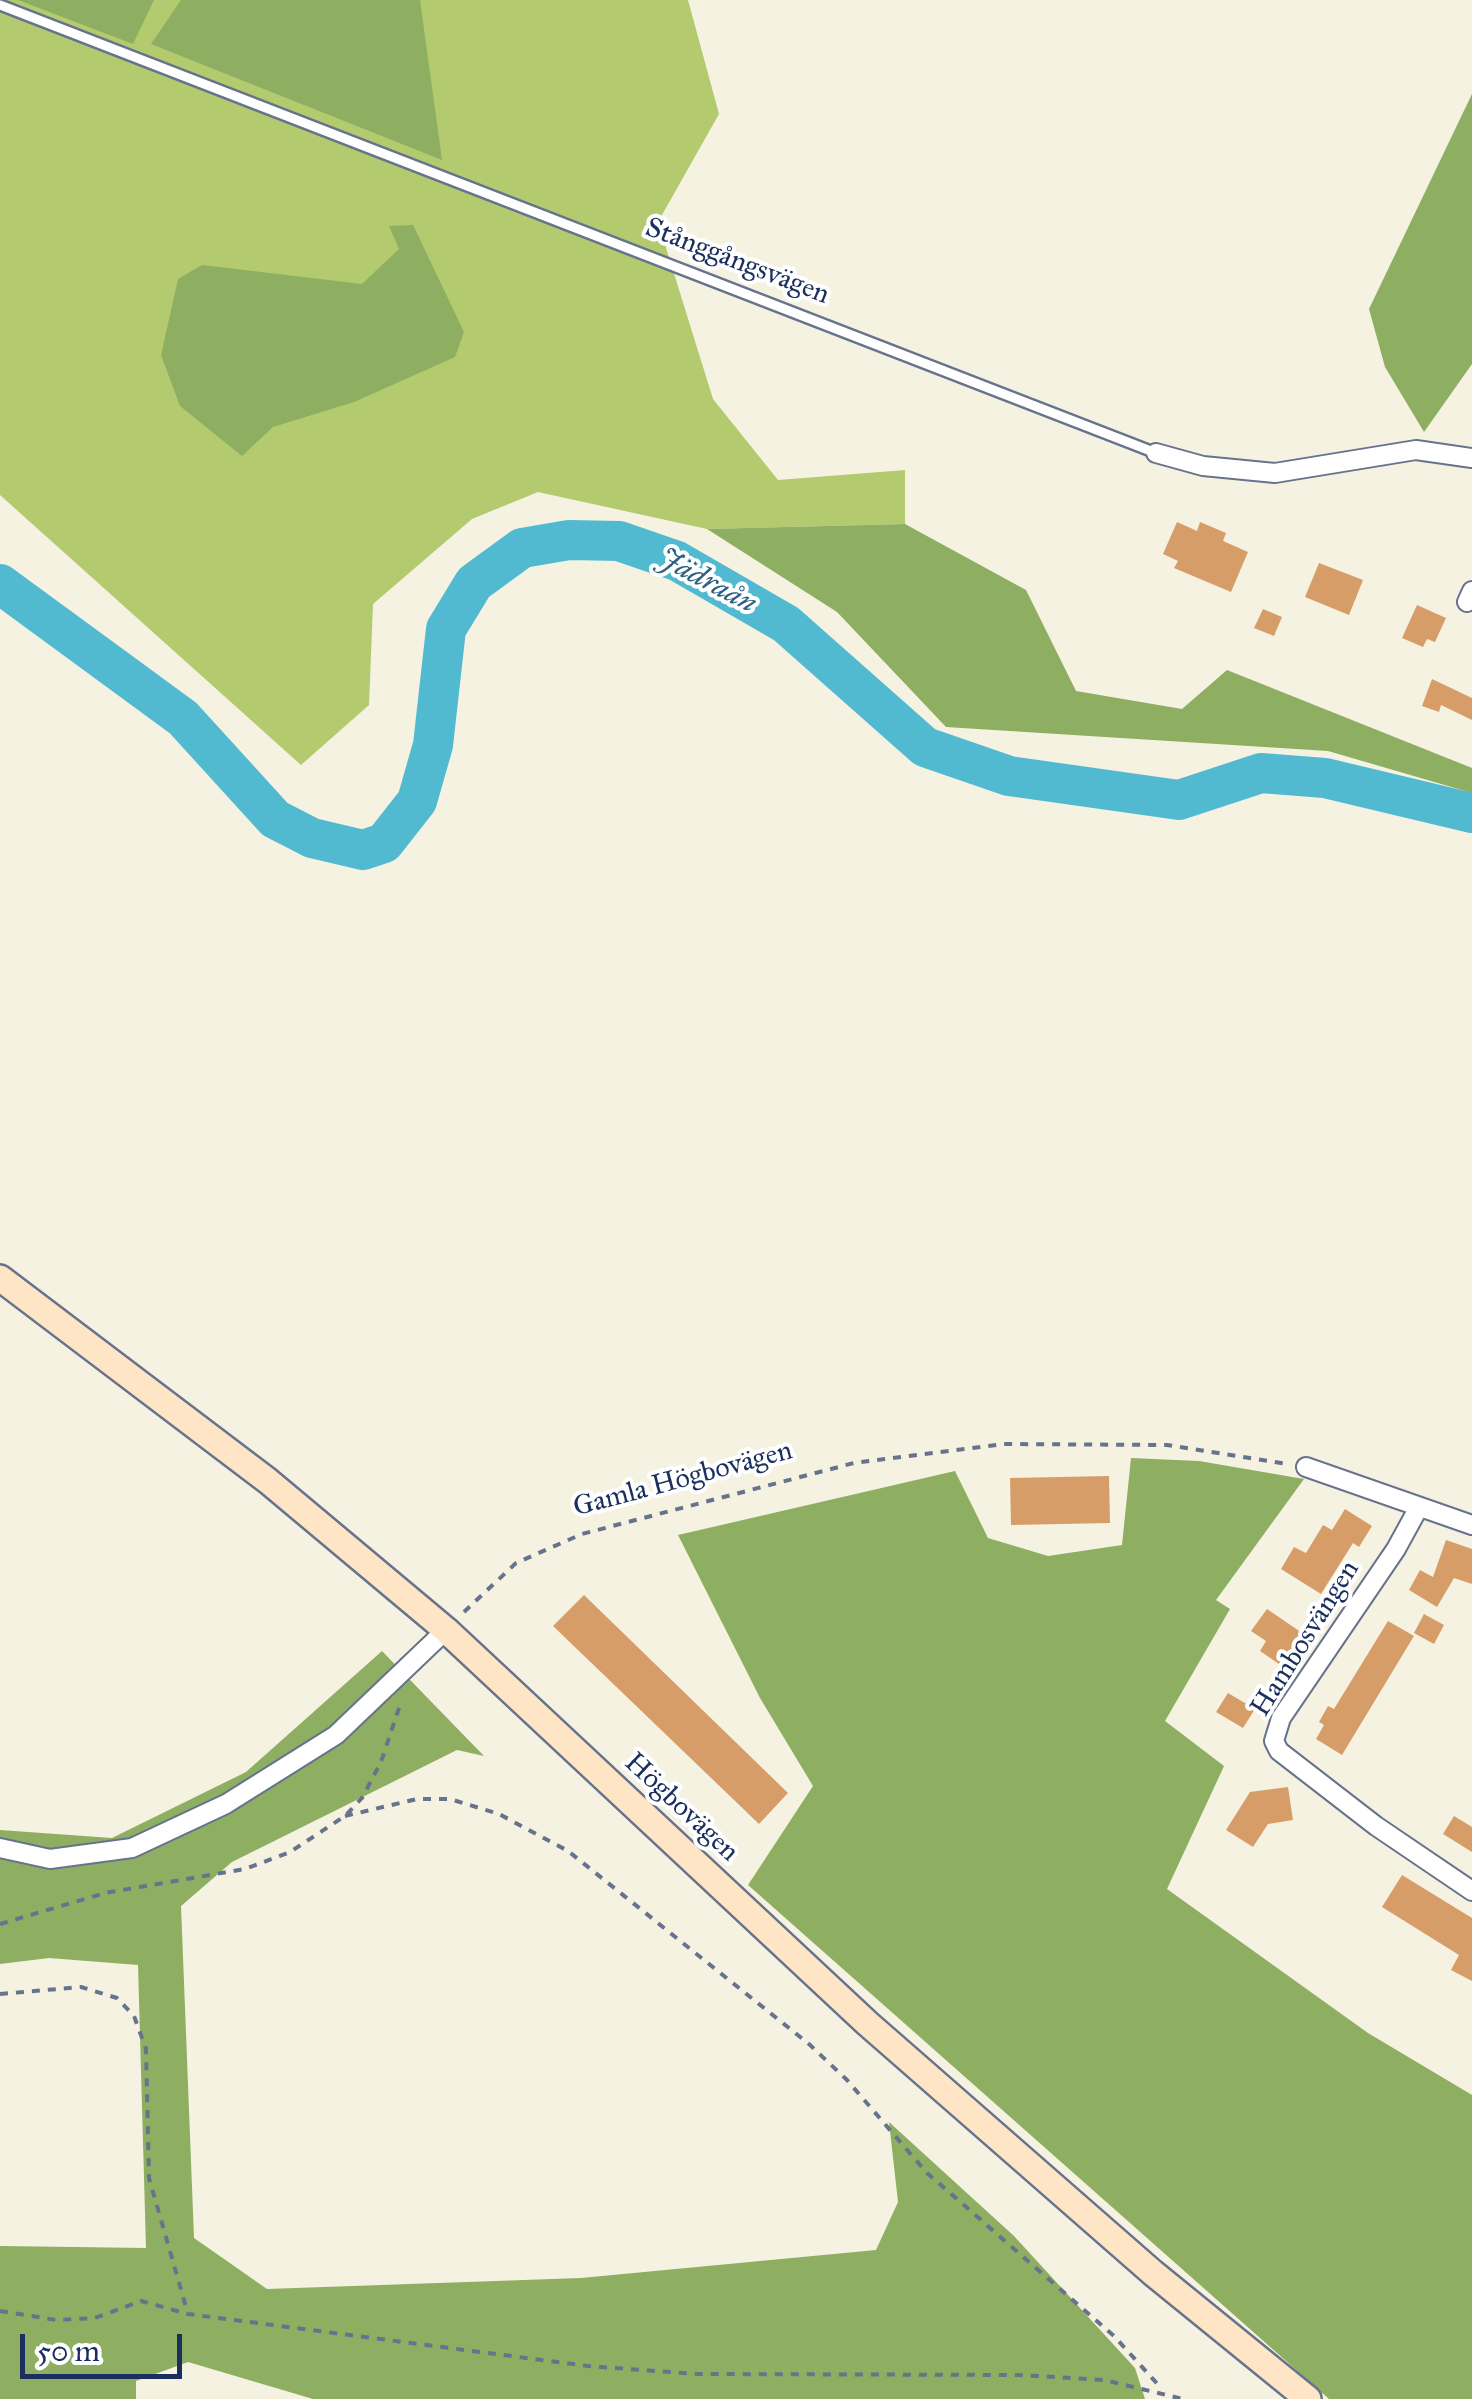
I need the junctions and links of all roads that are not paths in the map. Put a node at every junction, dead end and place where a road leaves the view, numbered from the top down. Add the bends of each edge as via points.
1 (0, 4) edge
2 (1156, 453) joint
3 (1472, 458) edge
4 (0, 1278) edge
5 (1306, 1467) road end
6 (1419, 1507) junction
7 (1472, 1525) edge
8 (446, 1630) junction
9 (0, 1848) edge
10 (1472, 1890) edge
11 (1308, 2399) edge

1 - 2 lane, Stånggångsvägen
2 - 3 street, Stånggångsvägen via 1203,466 1275,473 1416,450
4 - 8 main road, Högbovägen via 268,1481
5 - 6 street
6 - 7 street
6 - 10 street, Hambosvängen via 1281,1718 1274,1741 1376,1826
8 - 9 street via 336,1735 226,1804 132,1848 50,1859
8 - 11 main road, Högbovägen via 867,2023 1152,2274

